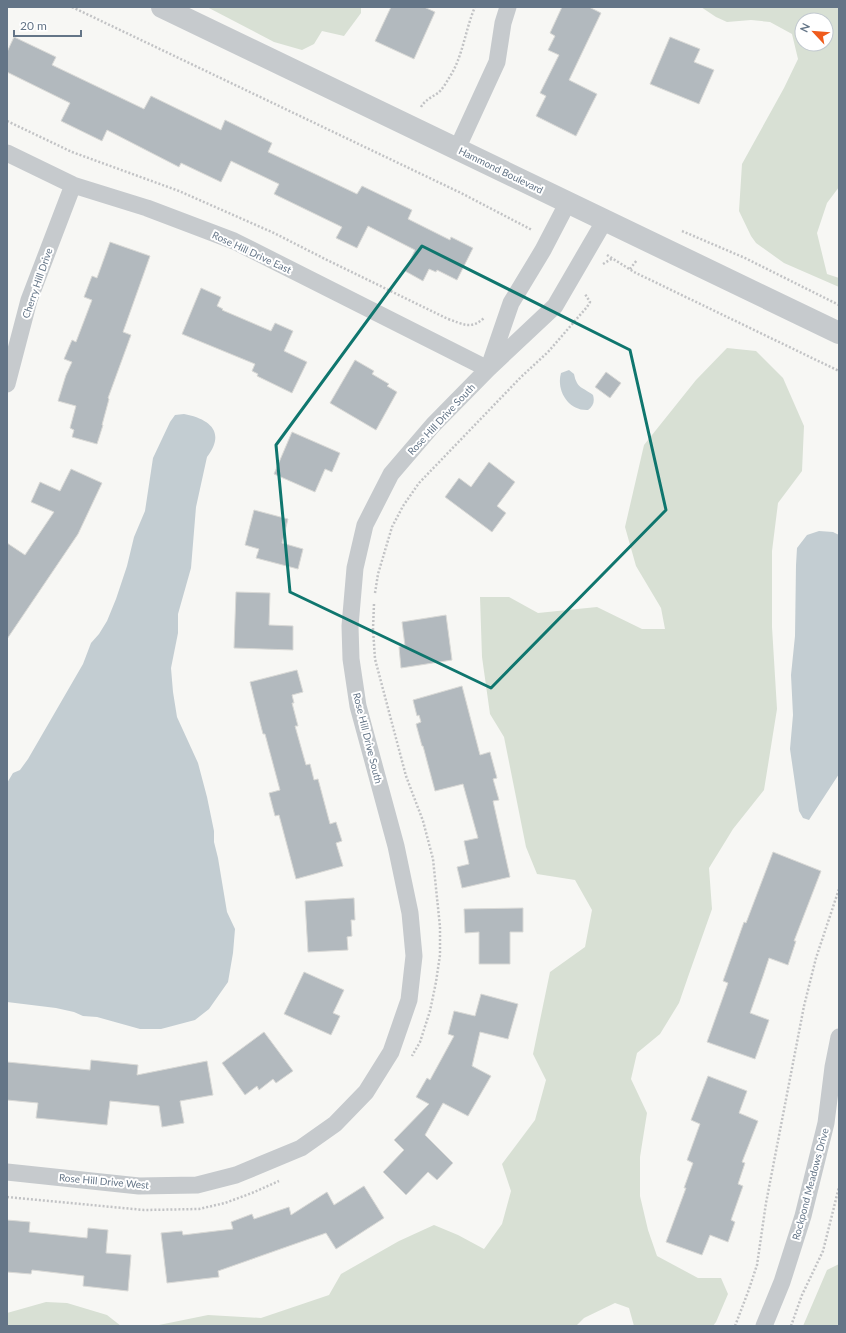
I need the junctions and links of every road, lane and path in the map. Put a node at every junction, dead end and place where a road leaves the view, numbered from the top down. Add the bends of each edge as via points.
1 (72, 7) edge
2 (162, 7) edge
3 (475, 7) edge
4 (508, 7) edge
5 (7, 121) edge
6 (415, 129) junction
7 (457, 149) junction
8 (7, 153) edge
9 (73, 185) junction
10 (568, 202) junction
11 (605, 220) junction
12 (550, 237) junction
13 (588, 249) junction
14 (745, 258) dead end
15 (839, 304) edge
16 (487, 314) dead end
17 (839, 333) edge
18 (488, 369) junction
19 (839, 371) edge
20 (7, 384) edge
21 (839, 889) edge
22 (839, 1037) edge
23 (366, 1092) joint
24 (833, 1114) edge
25 (7, 1172) edge
26 (839, 1187) edge
27 (735, 1326) edge
28 (764, 1326) edge
29 (791, 1326) edge

1 - 12 path
2 - 6 street, Hammond Boulevard
3 - 6 path via 457,64 439,92 422,105
4 - 7 street via 503,23 498,62
5 - 16 path via 97,163 179,191 274,233 448,319 469,326 478,324
6 - 7 street, Hammond Boulevard
7 - 10 street, Hammond Boulevard
8 - 9 street, Rose Hill Drive East
9 - 18 street, Rose Hill Drive East via 147,208 234,241
9 - 20 street, Cherry Hill Drive via 29,300
10 - 11 street, Hammond Boulevard
10 - 12 street, Rose Hill Drive South
11 - 13 street, Rose Hill Drive South
11 - 17 street, Hammond Boulevard
12 - 18 street, Rose Hill Drive South via 511,303
13 - 18 street, Rose Hill Drive South via 555,306
13 - 19 path via 609,255 634,272
14 - 15 path
18 - 23 street, Rose Hill Drive South via 433,425 391,474 365,525 355,568 350,626 351,659 358,706 396,846 410,913 414,956 409,1000 391,1052
21 - 27 path via 816,958 804,1006 756,1265
22 - 24 street, Rockpond Meadows Drive via 833,1067
23 - 25 street, Rose Hill Drive West via 335,1124 301,1148 236,1175 197,1185 139,1186
24 - 28 street, Rockpond Meadows Drive via 782,1282
26 - 29 path via 822,1251

